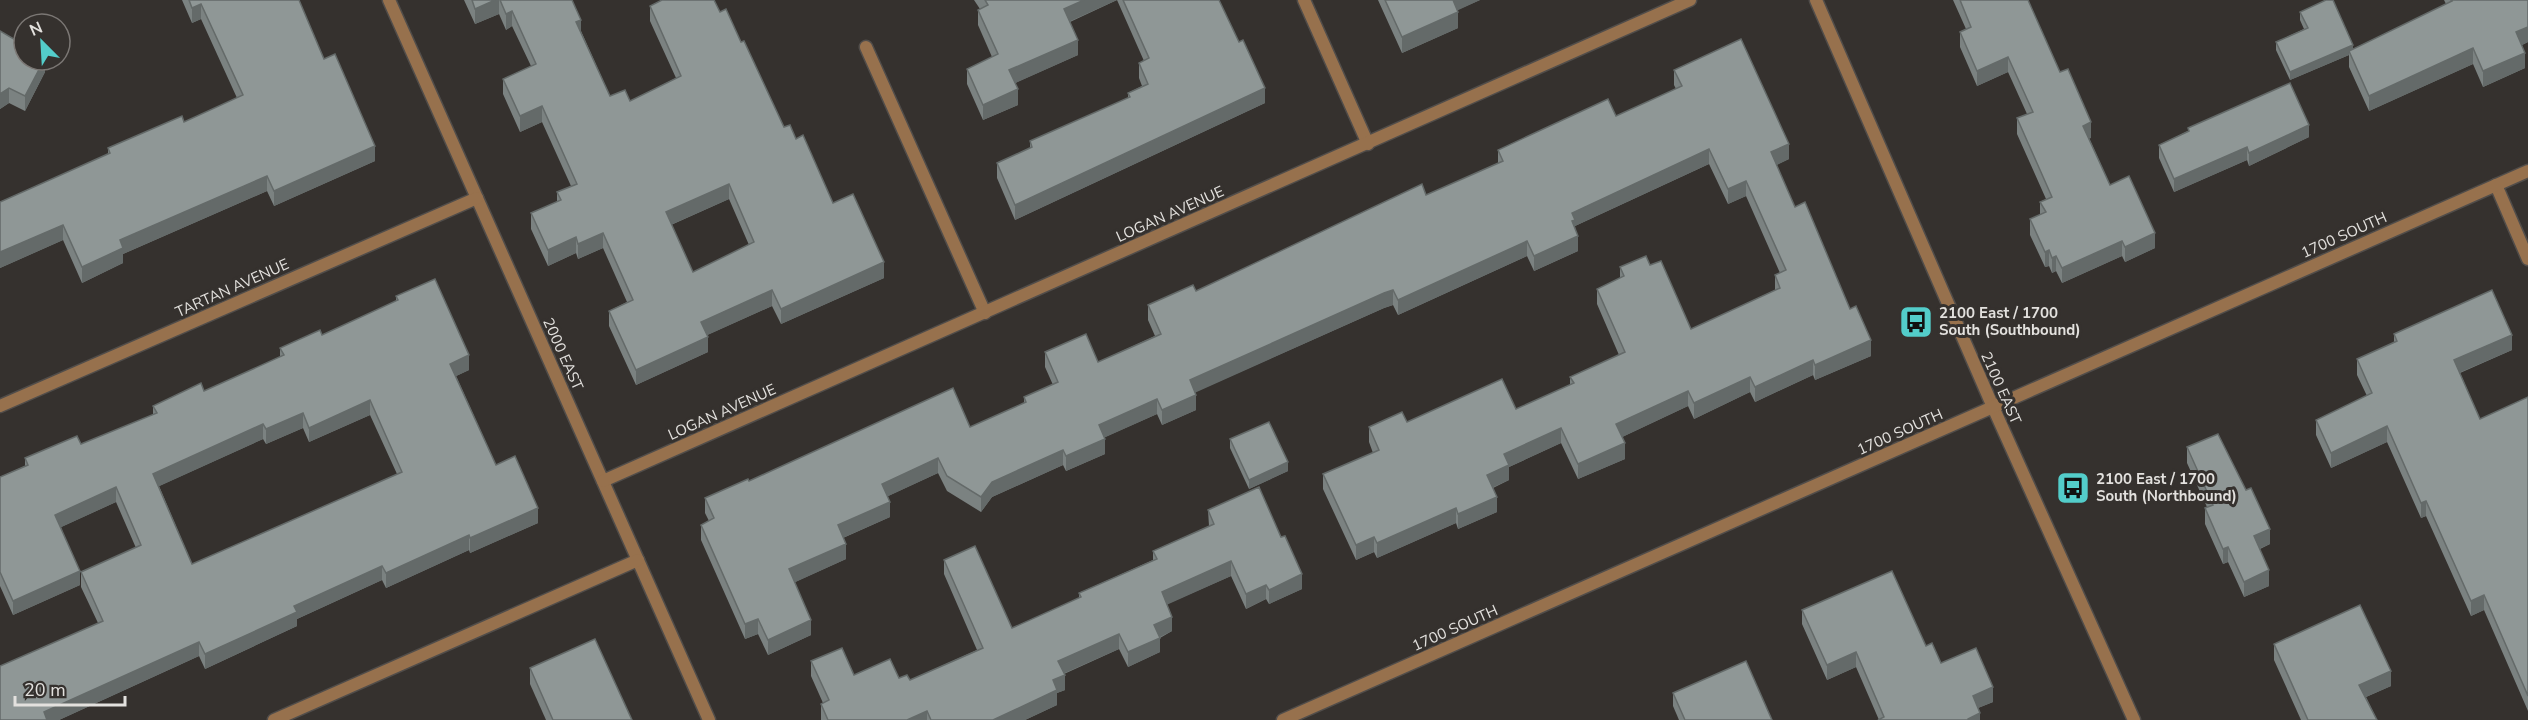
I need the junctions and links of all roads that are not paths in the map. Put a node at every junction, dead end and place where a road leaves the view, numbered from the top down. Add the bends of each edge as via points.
1 (389, 0) edge
2 (1304, 0) edge
3 (1690, 0) edge
4 (1816, 0) edge
5 (866, 47) dead end
6 (1368, 144) junction
7 (2528, 171) edge
8 (2496, 185) junction
9 (477, 198) junction
10 (2528, 259) edge
11 (985, 313) junction
12 (0, 406) edge
13 (1993, 407) junction
14 (603, 481) junction
15 (638, 560) junction
16 (274, 720) edge
17 (709, 720) edge
18 (1283, 720) edge
19 (2134, 720) edge

1 - 9 street, 2000 EAST
2 - 6 street
3 - 6 street, LOGAN AVENUE
4 - 13 street, 2100 EAST
5 - 11 street
6 - 11 street, LOGAN AVENUE
7 - 8 street, 1700 SOUTH
8 - 10 street
8 - 13 street, 1700 SOUTH
9 - 12 street, TARTAN AVENUE
9 - 14 street, 2000 EAST
11 - 14 street, LOGAN AVENUE
13 - 18 street, 1700 SOUTH
13 - 19 street, 2100 EAST
14 - 15 street, 2000 EAST
15 - 16 street
15 - 17 street, 2000 EAST

